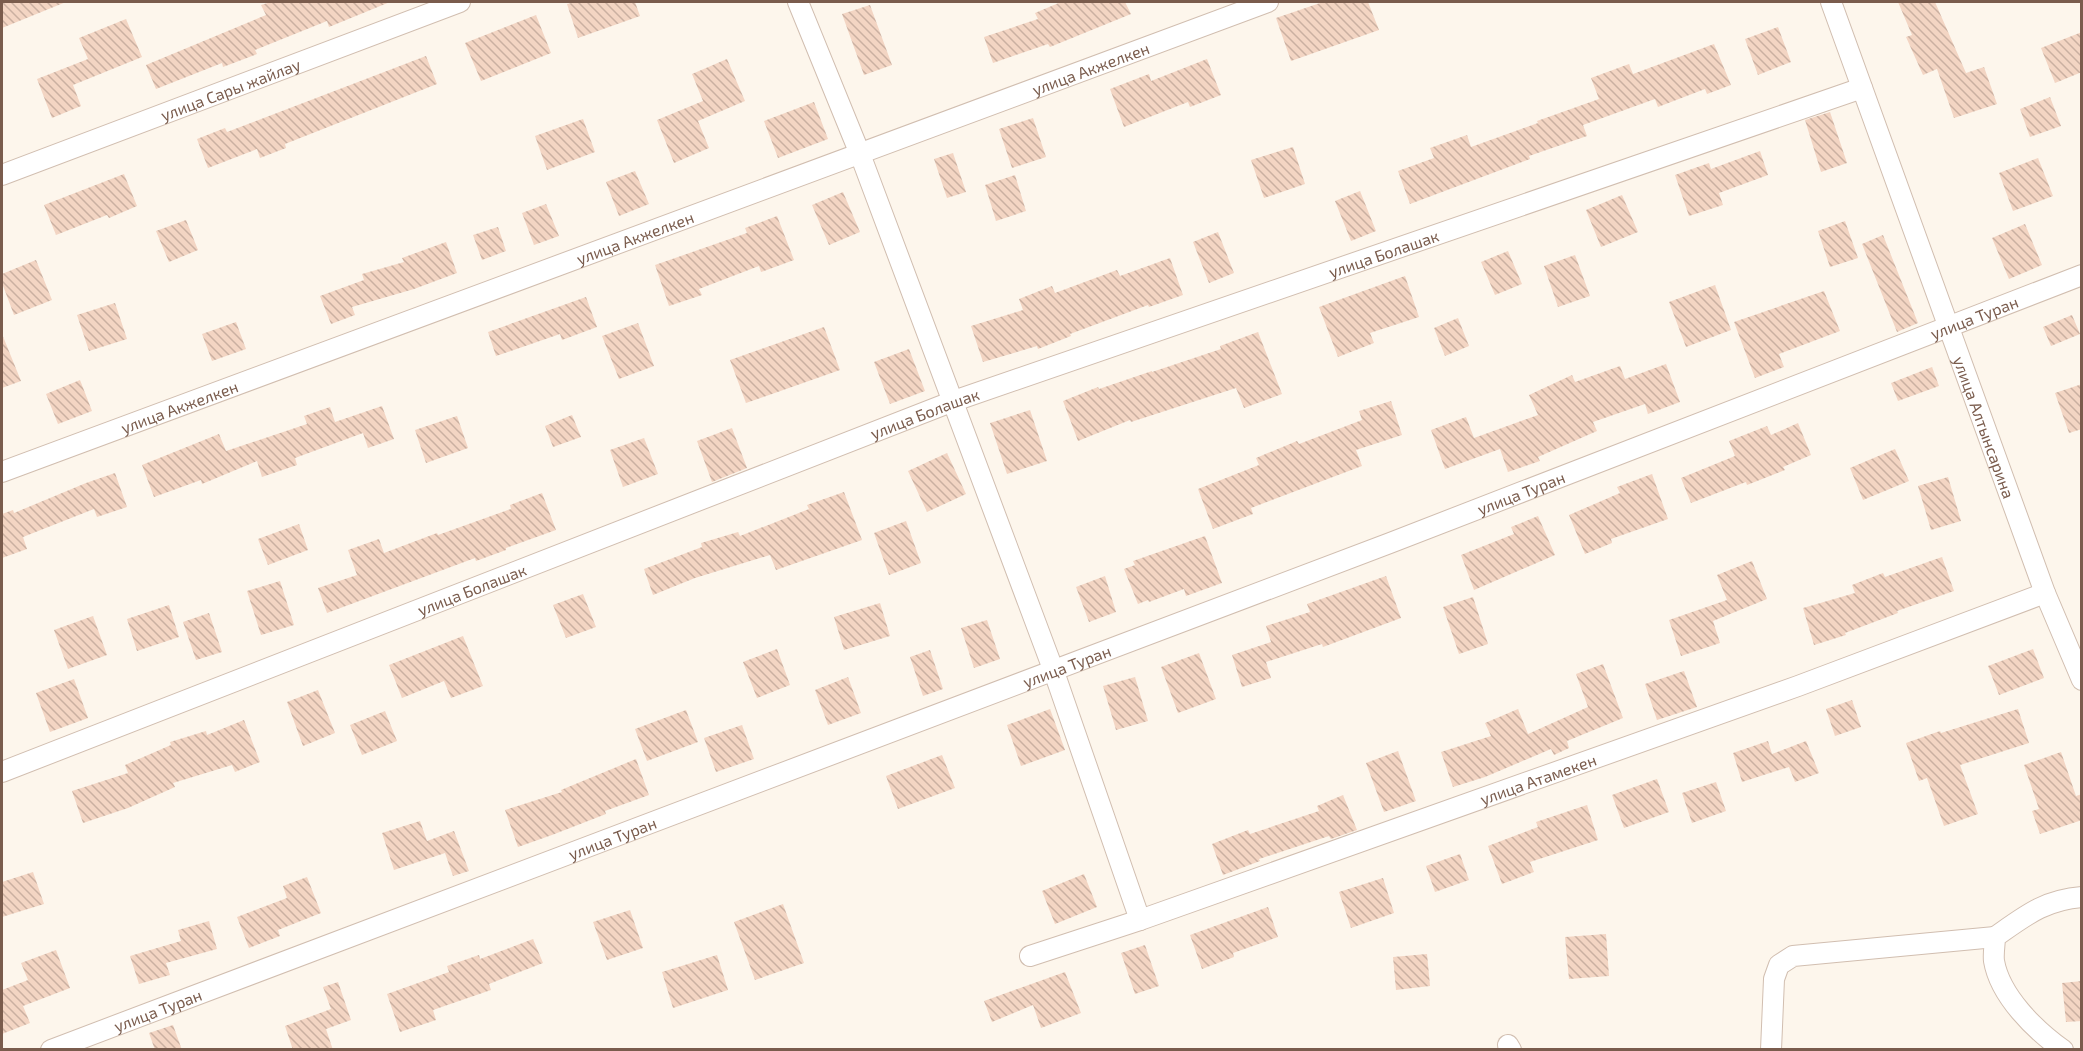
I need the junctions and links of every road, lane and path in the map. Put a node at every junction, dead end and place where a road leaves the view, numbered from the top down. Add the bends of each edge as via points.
1 (460, 2) edge
2 (798, 2) edge
3 (1268, 2) edge
4 (1831, 2) edge
5 (1862, 88) junction
6 (860, 154) junction
7 (2, 175) edge
8 (2082, 275) edge
9 (1949, 327) junction
10 (951, 402) junction
11 (2, 472) edge
12 (2045, 592) junction
13 (1053, 669) junction
14 (2082, 680) edge
15 (2, 772) edge
16 (2082, 897) edge
17 (1140, 920) junction
18 (1995, 937) junction
19 (1030, 956) dead end
20 (51, 1050) edge
21 (1771, 1050) edge
22 (2063, 1050) edge

1 - 7 street, улица Сары жайлау
2 - 6 street
3 - 6 street, улица Акжелкен
4 - 5 street, улица Алтынсарина
5 - 9 street, улица Алтынсарина
5 - 10 street, улица Болашак
6 - 10 street
6 - 11 street, улица Акжелкен
8 - 9 street, улица Туран
9 - 12 street, улица Алтынсарина
9 - 13 street, улица Туран
10 - 13 street
10 - 15 street, улица Болашак
12 - 14 street, улица Алтынсарина
12 - 17 street, улица Атамекен via 1798,686
13 - 17 street
13 - 20 street, улица Туран
16 - 18 street via 2053,901
17 - 19 street, улица Атамекен
18 - 21 street via 1793,956 1779,965 1774,979
18 - 22 street via 1994,961 2002,983 2020,1012

